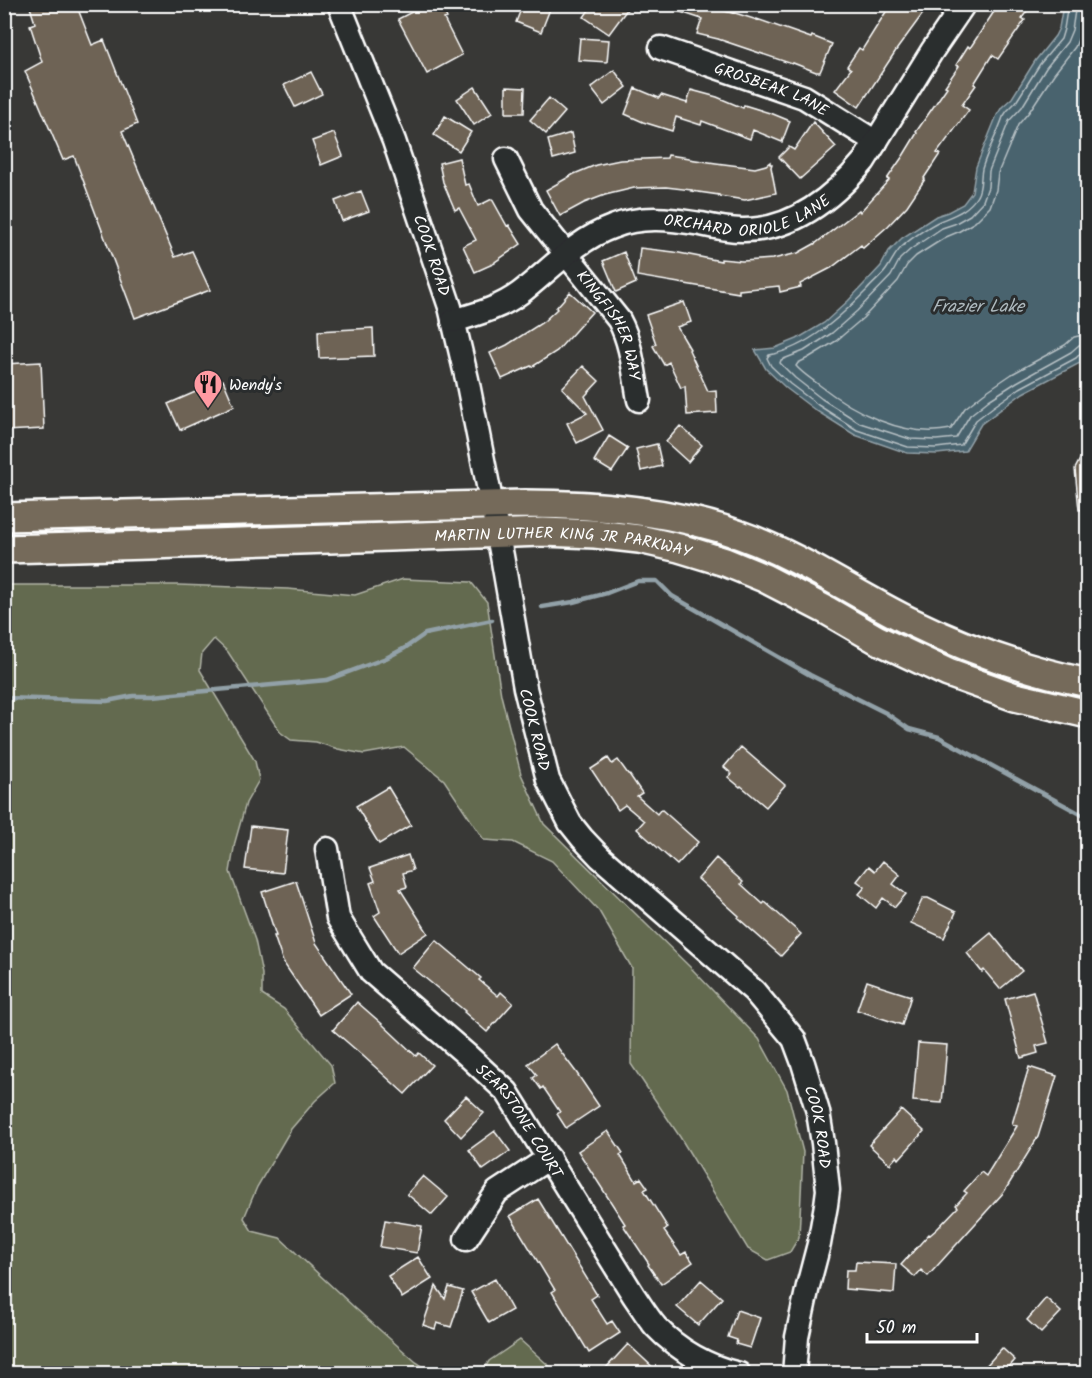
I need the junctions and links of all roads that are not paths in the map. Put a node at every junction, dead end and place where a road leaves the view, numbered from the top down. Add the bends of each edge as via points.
1 (339, 4) edge
2 (964, 4) edge
3 (661, 48) dead end
4 (876, 142) junction
5 (506, 159) dead end
6 (567, 255) junction
7 (453, 321) junction
8 (639, 400) dead end
9 (492, 506) junction
10 (4, 517) edge
11 (497, 534) junction
12 (4, 549) edge
13 (1088, 683) edge
14 (1088, 714) edge
15 (327, 849) dead end
16 (549, 1158) junction
17 (466, 1239) dead end
18 (739, 1374) edge
19 (794, 1374) edge

1 - 7 street, COOK ROAD via 394,141
2 - 4 street, ORCHARD ORIOLE LANE
3 - 4 street, GROSBEAK LANE via 804,97
4 - 6 street, ORCHARD ORIOLE LANE via 852,175 823,202 783,224 743,230 650,218 611,227
5 - 6 street, KINGFISHER WAY via 531,210
6 - 7 street, ORCHARD ORIOLE LANE via 509,300
6 - 8 street, KINGFISHER WAY via 624,330
7 - 9 street, COOK ROAD
9 - 10 main road, MARTIN LUTHER KING JR PARKWAY
9 - 11 street, COOK ROAD
9 - 13 main road, MARTIN LUTHER KING JR PARKWAY via 556,504 628,509 739,534 812,567 936,633 998,658
11 - 12 main road, MARTIN LUTHER KING JR PARKWAY
11 - 14 main road, MARTIN LUTHER KING JR PARKWAY via 595,534 679,548 764,578 948,673 1015,696
11 - 19 street, COOK ROAD via 543,763 570,823 600,857 754,991 794,1040 803,1063 818,1112 828,1190 797,1336
15 - 16 street, SEARSTONE COURT via 338,918 371,972 507,1092
16 - 17 street via 496,1192
16 - 18 street, SEARSTONE COURT via 655,1326 679,1347

